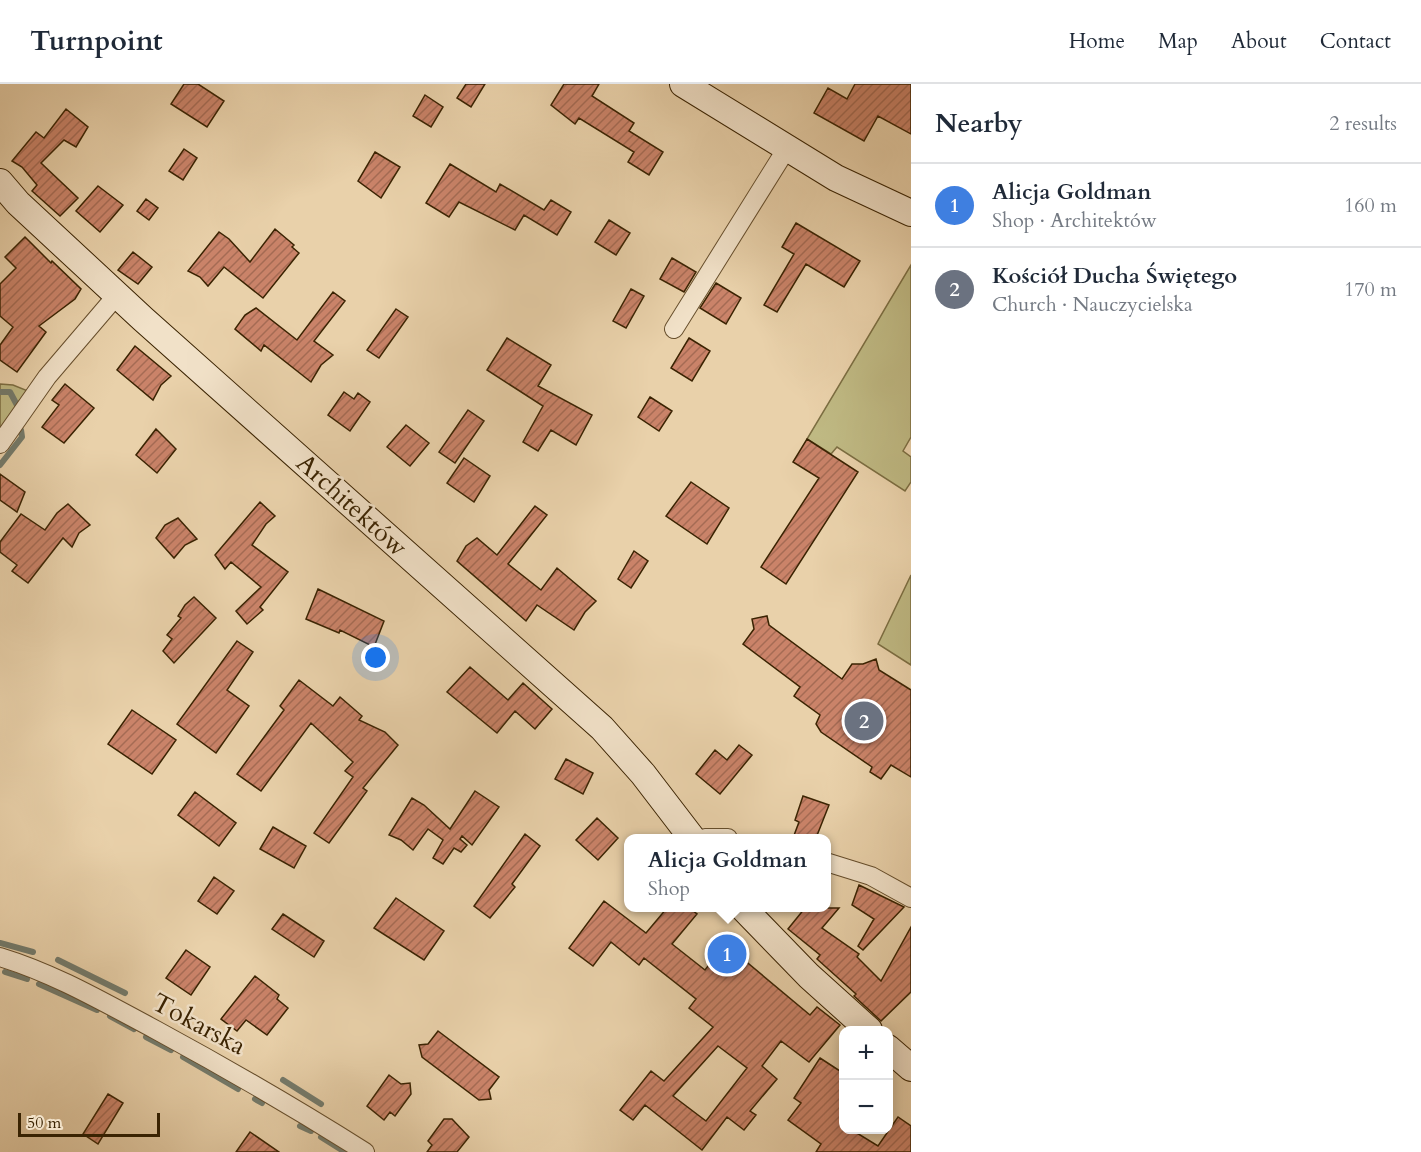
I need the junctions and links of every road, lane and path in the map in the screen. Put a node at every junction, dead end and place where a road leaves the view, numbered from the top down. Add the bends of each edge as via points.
1 (683, 84) edge
2 (787, 148) junction
3 (0, 182) edge
4 (911, 213) edge
5 (117, 295) junction
6 (674, 329) dead end
7 (0, 444) edge
8 (689, 834) edge
9 (831, 864) edge
10 (911, 898) edge
11 (746, 912) edge
12 (0, 957) edge
13 (865, 1026) edge
14 (893, 1052) edge
15 (911, 1068) edge
16 (365, 1152) edge

1 - 2 street
2 - 4 street via 836,178
2 - 6 street
3 - 5 street, Architektów
5 - 7 street via 47,377
5 - 8 street, Architektów via 602,728
9 - 10 street via 871,876
11 - 13 street
12 - 16 street, Tokarska via 32,967 100,999 254,1083
14 - 15 street

